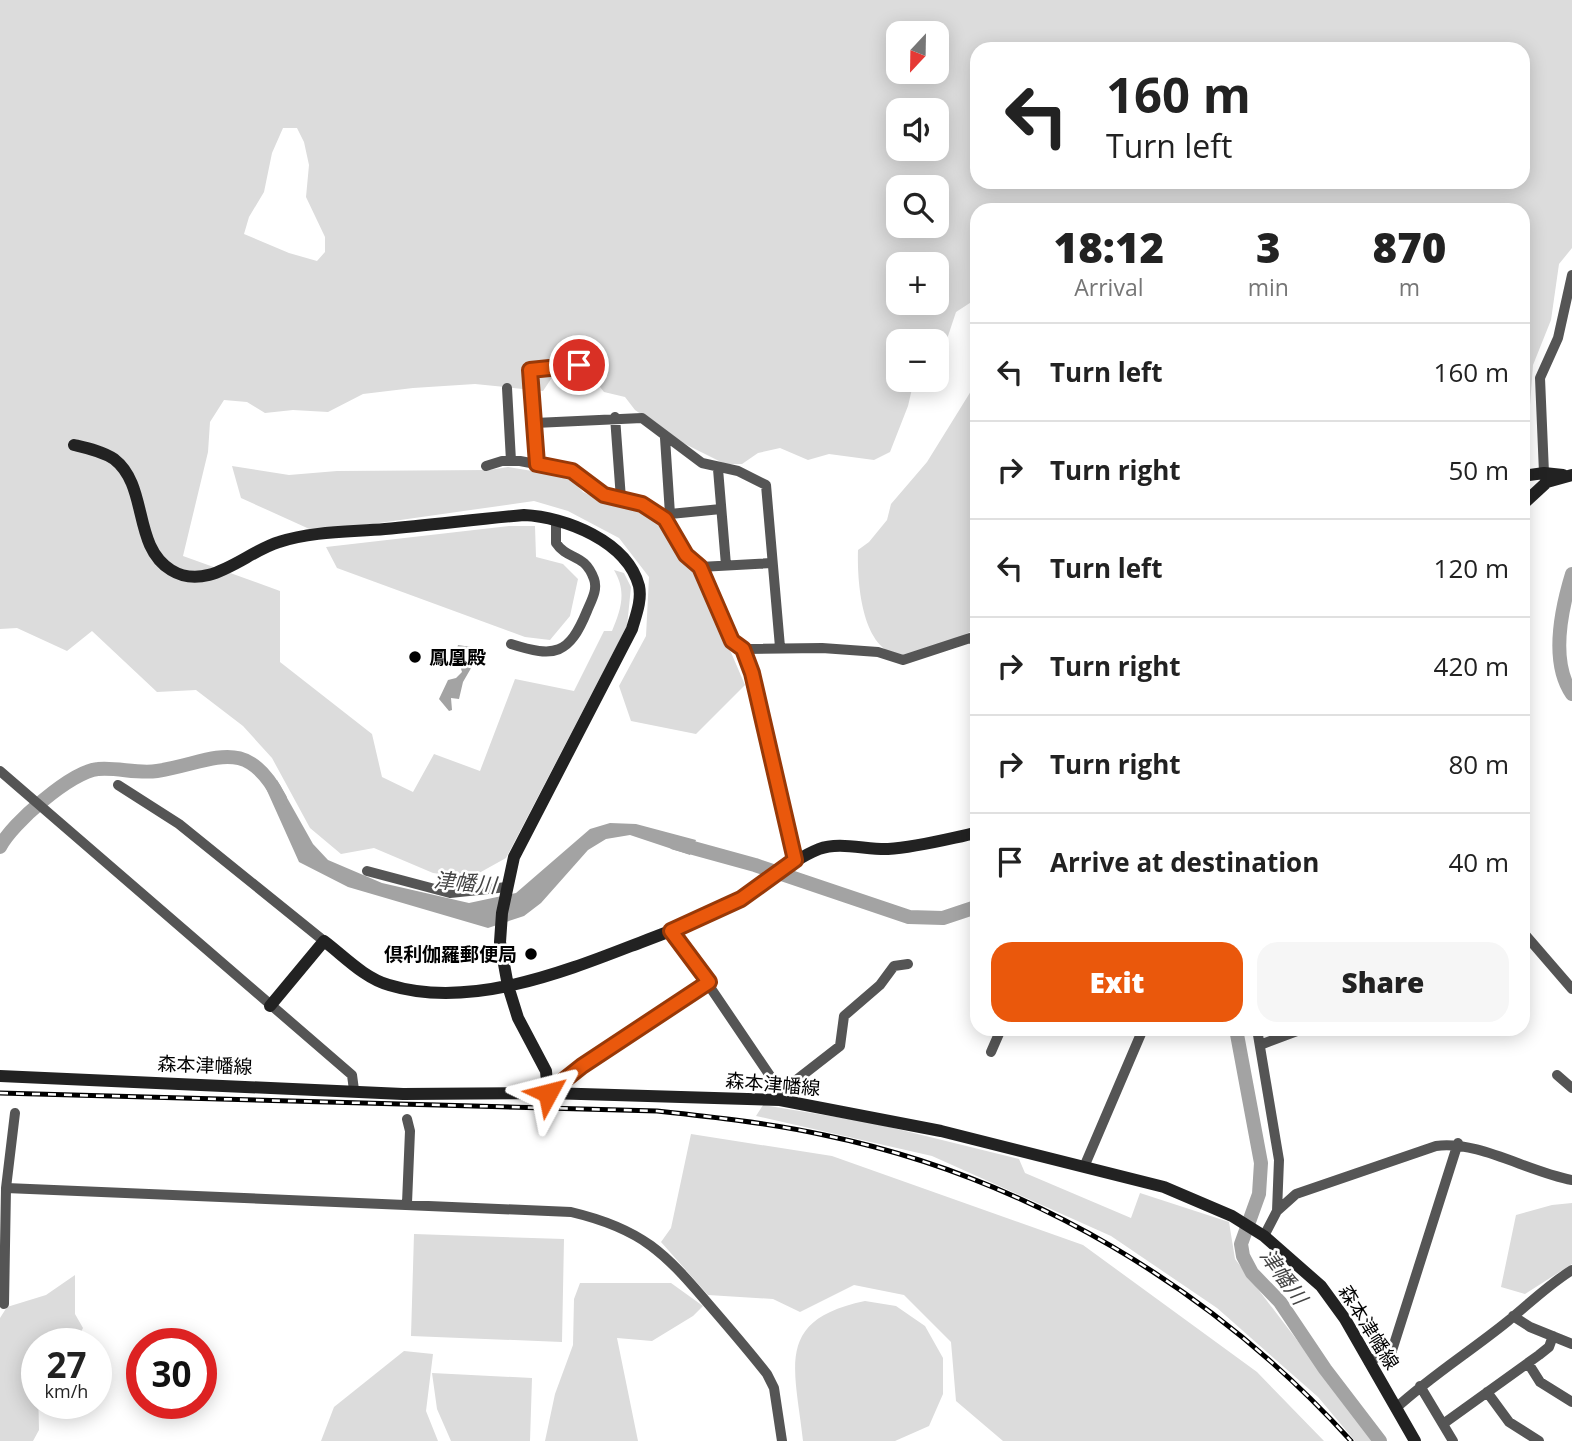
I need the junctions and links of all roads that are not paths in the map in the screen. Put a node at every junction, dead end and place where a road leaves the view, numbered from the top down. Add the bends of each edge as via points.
1 (1572, 275) edge
2 (579, 365) dead end
3 (507, 388) dead end
4 (615, 417) junction
5 (535, 423) junction
6 (665, 438) junction
7 (74, 445) dead end
8 (511, 461) junction
9 (537, 464) junction
10 (486, 466) dead end
11 (718, 469) junction
12 (1544, 473) junction
13 (1530, 475) edge
14 (1569, 475) edge
15 (1530, 498) edge
16 (621, 499) junction
17 (721, 509) junction
18 (668, 516) junction
19 (556, 521) junction
20 (772, 563) junction
21 (726, 565) junction
22 (700, 567) junction
23 (970, 640) edge
24 (511, 645) dead end
25 (780, 647) junction
26 (743, 649) junction
27 (0, 771) edge
28 (118, 785) dead end
29 (970, 833) edge
30 (795, 860) junction
31 (367, 871) dead end
32 (507, 887) junction
33 (671, 931) junction
34 (1530, 940) edge
35 (324, 941) junction
36 (908, 964) dead end
37 (709, 982) junction
38 (508, 986) junction
39 (1572, 989) edge
40 (270, 1006) junction
41 (998, 1036) edge
42 (1140, 1036) edge
43 (1258, 1036) edge
44 (1284, 1036) edge
45 (1260, 1045) junction
46 (991, 1052) dead end
47 (1557, 1075) dead end
48 (0, 1076) edge
49 (1572, 1088) edge
50 (354, 1090) junction
51 (548, 1093) junction
52 (780, 1101) junction
53 (15, 1113) dead end
54 (407, 1119) dead end
55 (1458, 1143) junction
56 (1084, 1167) junction
57 (1572, 1180) edge
58 (6, 1188) junction
59 (407, 1203) junction
60 (1277, 1211) junction
61 (1264, 1236) junction
62 (1572, 1270) edge
63 (4, 1304) dead end
64 (1513, 1316) junction
65 (1553, 1336) junction
66 (1572, 1344) edge
67 (1369, 1362) junction
68 (1528, 1363) junction
69 (1420, 1385) junction
70 (1487, 1392) junction
71 (1572, 1402) edge
72 (1395, 1408) junction
73 (1443, 1424) junction
74 (782, 1441) edge
75 (1415, 1441) edge
76 (1452, 1441) edge
77 (1539, 1441) edge

1 - 12 street via 1558,338 1541,378
2 - 5 street via 530,370
3 - 8 street
4 - 5 street
4 - 6 street via 642,418
4 - 16 street
5 - 9 street
6 - 11 street
6 - 18 street
7 - 19 street via 112,458 123,468 159,560 170,570 197,579 275,543 308,535 524,515
8 - 9 street
8 - 10 street
9 - 16 street via 572,471 595,491
11 - 17 street
11 - 20 street via 738,471 766,485
12 - 13 street
12 - 14 street
14 - 15 street via 1547,482
16 - 18 street
17 - 18 street
17 - 21 street
18 - 22 street via 686,555
19 - 24 street via 556,543 564,553 581,558 593,576 595,592 578,631 564,648 541,654
19 - 32 street via 611,546 626,562 640,596 632,629 514,857
20 - 21 street
20 - 25 street
21 - 22 street
22 - 26 street via 732,641
23 - 25 street via 903,660 878,652
25 - 26 street
26 - 30 street
27 - 40 street
28 - 35 street via 178,824
29 - 30 street via 901,848 823,848
30 - 33 street via 741,899
31 - 32 street via 450,893
32 - 38 street via 500,942
33 - 37 street
33 - 38 street via 576,967
34 - 39 street
35 - 38 street via 374,980 390,985 466,991
35 - 40 street
36 - 52 street via 894,965 880,985 844,1016 841,1046 786,1088
37 - 51 street
37 - 52 street via 777,1086
38 - 51 street via 546,1071
40 - 50 street via 352,1075
41 - 46 street
42 - 56 street
43 - 45 street
44 - 45 street
45 - 60 street via 1279,1160
47 - 49 street
48 - 50 street, 森本津幡線
50 - 51 street, 森本津幡線
51 - 52 street, 森本津幡線
52 - 56 street, 森本津幡線 via 941,1131
53 - 58 street
54 - 59 street
55 - 57 street
55 - 60 street via 1436,1146 1316,1187 1296,1195
55 - 67 street via 1389,1360 1379,1356
56 - 61 street, 森本津幡線 via 1164,1187 1232,1216
58 - 59 street
58 - 63 street
59 - 74 street via 571,1212 635,1234 685,1274 767,1374 774,1388
60 - 61 street
61 - 67 street, 森本津幡線 via 1321,1286
62 - 64 street
64 - 65 street
64 - 69 street
65 - 66 street
65 - 68 street via 1549,1347
67 - 72 street, 森本津幡線
68 - 70 street
68 - 71 street via 1541,1382
69 - 72 street
69 - 73 street
70 - 73 street
70 - 77 street via 1509,1422
72 - 75 street, 森本津幡線
73 - 76 street

